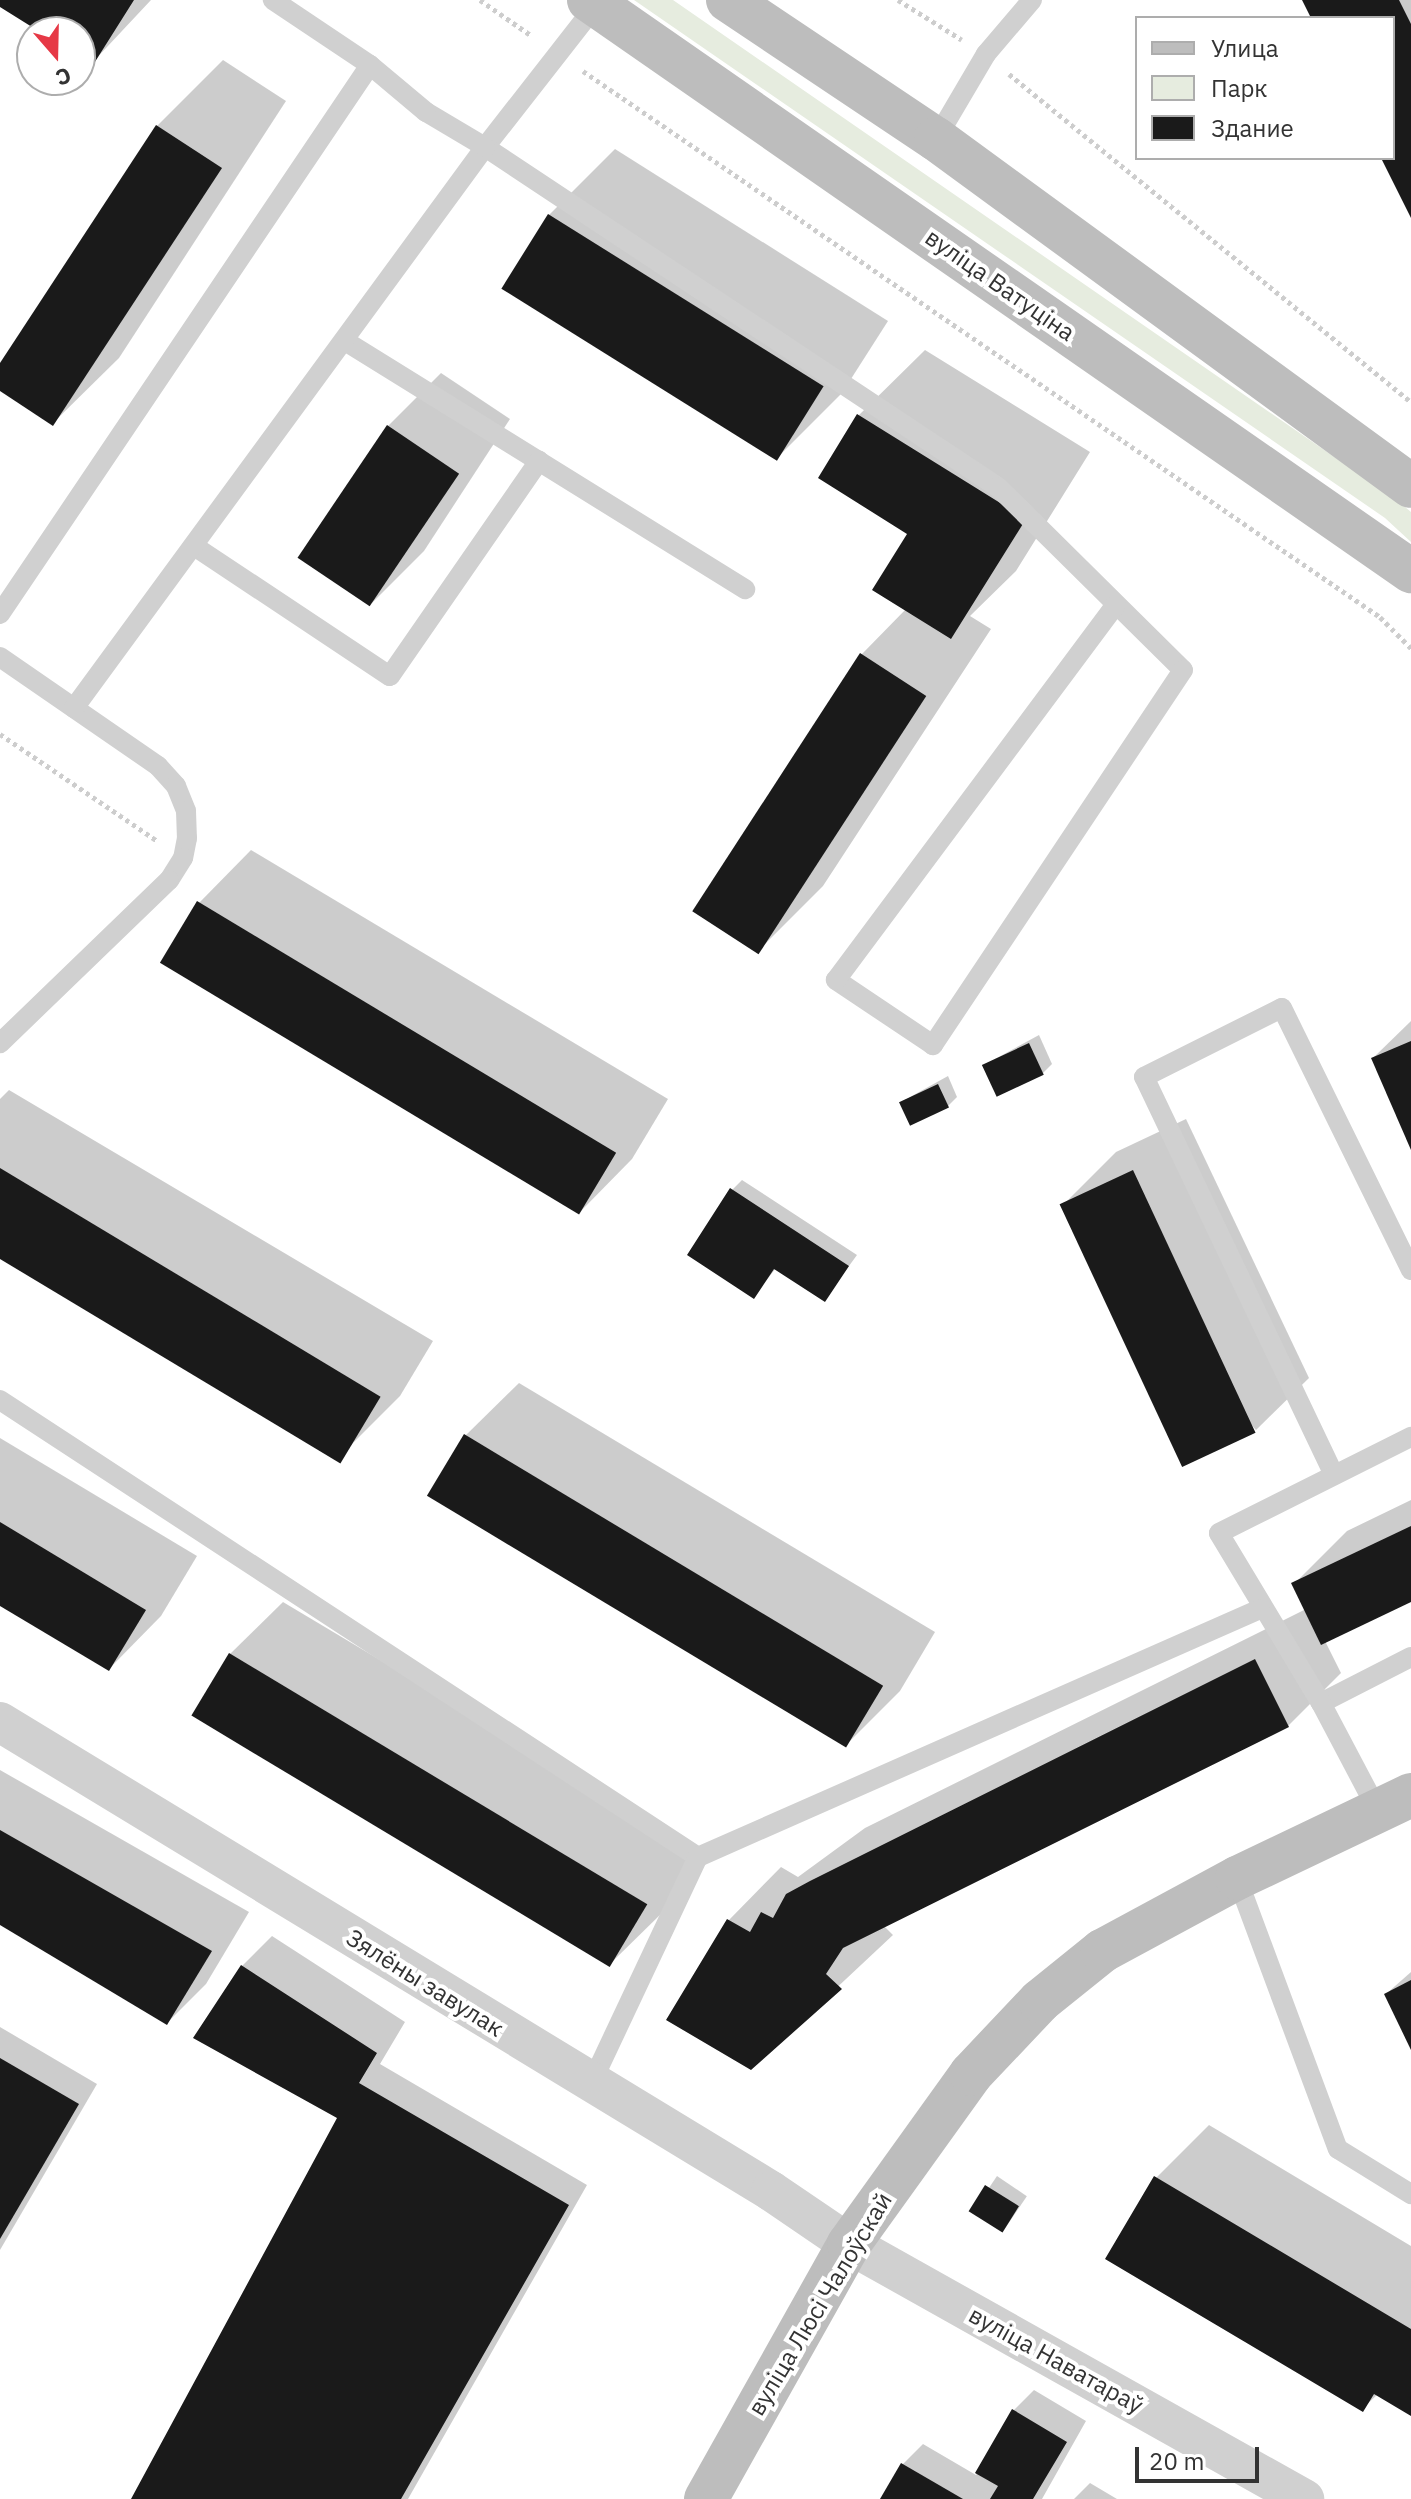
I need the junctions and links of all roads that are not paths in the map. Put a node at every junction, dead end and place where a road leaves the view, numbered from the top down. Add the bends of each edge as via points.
1 (273, 0) edge
2 (728, 0) edge
3 (1032, 0) edge
4 (592, 3) edge
5 (370, 65) junction
6 (936, 139) junction
7 (485, 147) junction
8 (345, 341) junction
9 (539, 461) junction
10 (1411, 486) edge
11 (194, 546) junction
12 (1411, 571) edge
13 (745, 589) dead end
14 (1116, 605) junction
15 (0, 614) edge
16 (0, 657) edge
17 (74, 708) junction
18 (0, 1043) edge
19 (1411, 1270) edge
20 (0, 1400) edge
21 (1411, 1437) edge
22 (1334, 1475) junction
23 (1260, 1609) junction
24 (1411, 1657) edge
25 (1321, 1703) junction
26 (0, 1722) edge
27 (1394, 1803) edge
28 (698, 1857) junction
29 (1237, 1878) junction
30 (591, 2084) junction
31 (1411, 2194) edge
32 (849, 2244) junction
33 (706, 2499) edge
34 (1304, 2499) edge

1 - 5 lane
2 - 6 street
3 - 6 lane via 986,54
4 - 7 lane
4 - 12 street, вуліца Ватуціна
5 - 7 lane via 426,112
5 - 15 lane
6 - 10 street
7 - 8 lane
7 - 14 lane via 998,487
8 - 9 lane
8 - 11 lane
9 - 11 lane via 390,676
9 - 13 lane
11 - 17 lane
14 - 14 lane via 1183,670 933,1045 836,980
16 - 17 lane
17 - 18 lane via 158,766 176,786 186,811 183,858 169,880
19 - 22 lane via 1282,1008 1144,1077
20 - 28 lane
21 - 22 lane
22 - 23 lane via 1219,1533
23 - 25 lane
23 - 28 lane
24 - 25 lane
25 - 27 lane
26 - 30 street, Зялёны завулак
27 - 29 street, вуліца Люсі Чалоўскай
28 - 30 lane
29 - 31 lane via 1338,2149
29 - 32 street, вуліца Люсі Чалоўскай via 1102,1951 1040,2001 971,2074
30 - 32 street, Зялёны завулак
32 - 33 street, вуліца Люсі Чалоўскай
32 - 34 street, вуліца Наватараў

